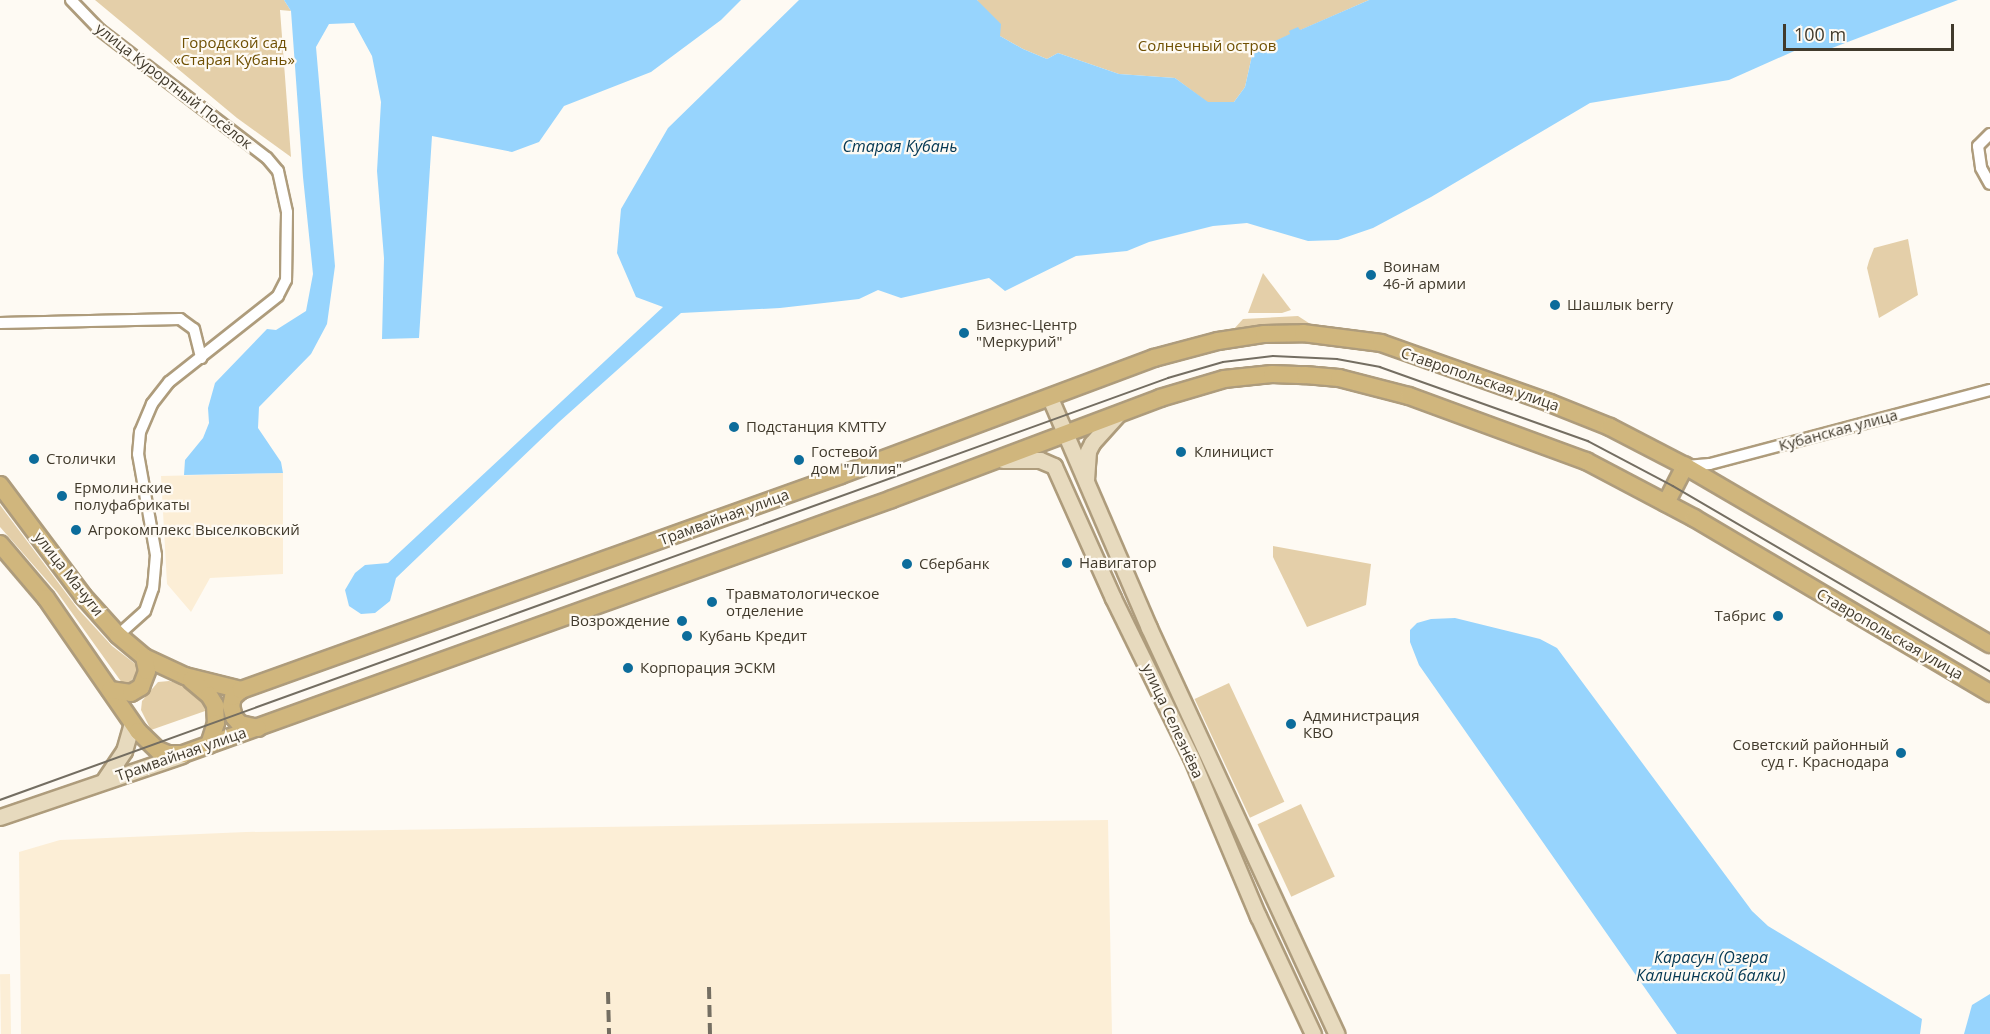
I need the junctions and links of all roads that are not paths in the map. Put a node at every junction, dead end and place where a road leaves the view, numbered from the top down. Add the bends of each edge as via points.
1 (71, 0) edge
2 (1990, 134) edge
3 (1990, 184) edge
4 (0, 323) edge
5 (1264, 334) joint
6 (201, 358) junction
7 (1272, 374) joint
8 (1990, 390) edge
9 (1050, 398) junction
10 (1118, 414) junction
11 (1065, 434) junction
12 (994, 461) junction
13 (1685, 466) junction
14 (1085, 483) junction
15 (0, 485) edge
16 (1666, 502) junction
17 (0, 544) edge
18 (118, 635) junction
19 (1990, 644) edge
20 (144, 657) junction
21 (185, 676) junction
22 (110, 690) junction
23 (242, 690) junction
24 (1990, 693) edge
25 (132, 723) junction
26 (258, 728) junction
27 (209, 745) junction
28 (183, 754) junction
29 (105, 779) junction
30 (0, 817) edge
31 (1313, 1034) edge
32 (1337, 1034) edge

1 - 6 street, улица Курортный Посёлок via 100,30 256,149 278,171 286,212 286,280 278,296
2 - 3 street via 1978,146
4 - 6 street via 180,319 194,329
5 - 9 main road, Трамвайная улица via 1185,348
5 - 13 main road, Ставропольская улица via 1303,333 1381,343 1610,427
6 - 18 street via 169,382 152,404 140,432 138,454 156,555 153,588 145,611
7 - 10 main road, Трамвайная улица via 1197,386
7 - 16 main road, Ставропольская улица via 1339,378 1409,396 1586,461
8 - 13 street, Кубанская улица via 1710,464
9 - 11 main road, улица Селезнёва
9 - 23 main road, Трамвайная улица
10 - 11 main road, Трамвайная улица
10 - 14 main road, улица Селезнёва via 1088,451
11 - 12 main road, Трамвайная улица
11 - 14 main road, улица Селезнёва
12 - 26 main road, Трамвайная улица
12 - 31 main road, улица Селезнёва via 1029,458 1054,466 1191,757
13 - 16 main road
13 - 19 main road, Ставропольская улица
14 - 32 main road, улица Селезнёва
15 - 18 main road, улица Мачуги via 82,596
16 - 24 main road, Ставропольская улица
17 - 22 main road via 46,598
18 - 20 main road, улица Мачуги
20 - 21 main road, улица Мачуги
20 - 22 main road via 147,670 141,687 131,693
21 - 23 main road, улица Мачуги
21 - 27 main road via 200,685 214,705 216,723
22 - 25 main road
23 - 26 main road, Трамвайная улица via 233,697 232,712 240,724
25 - 28 main road via 158,750
25 - 29 main road, Трамвайная улица via 118,763
26 - 27 main road, Трамвайная улица
27 - 28 main road, Трамвайная улица
28 - 29 main road, Трамвайная улица
29 - 30 main road, Трамвайная улица

